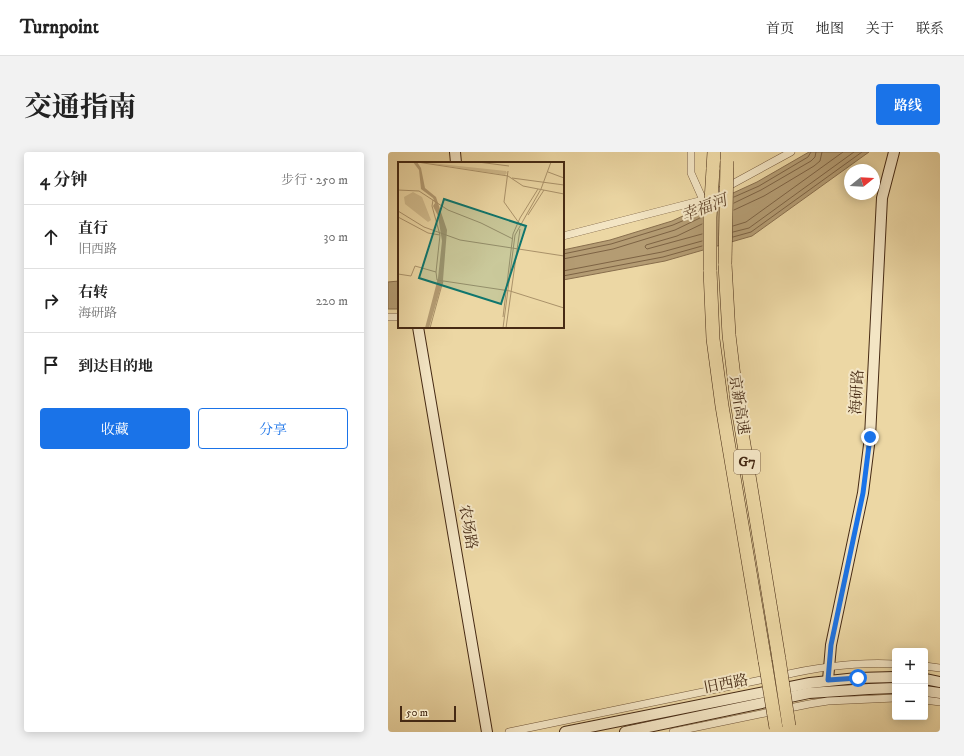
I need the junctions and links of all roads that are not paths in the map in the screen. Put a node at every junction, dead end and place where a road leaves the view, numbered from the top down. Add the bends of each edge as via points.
1 (455, 152) edge
2 (690, 152) edge
3 (714, 152) edge
4 (790, 152) edge
5 (894, 152) edge
6 (727, 157) edge
7 (456, 162) edge
8 (703, 200) junction
9 (564, 236) edge
10 (418, 328) edge
11 (892, 664) edge
12 (928, 666) edge
13 (829, 668) junction
14 (940, 668) edge
15 (892, 677) edge
16 (828, 680) junction
17 (928, 680) edge
18 (940, 682) edge
19 (892, 688) edge
20 (928, 692) edge
21 (940, 694) edge
22 (892, 698) edge
23 (928, 700) edge
24 (940, 702) edge
25 (790, 729) edge
26 (776, 730) edge
27 (487, 732) edge
28 (509, 732) edge
29 (565, 732) edge
30 (625, 732) edge
31 (673, 732) edge

1 - 7 street
2 - 8 street via 691,173
3 - 26 highway, 京新高速 / G7, bridge via 710,217 713,339
4 - 8 street
5 - 13 street, 海研路 via 882,198 870,437 863,493 831,645
6 - 25 highway, 京新高速 / G7, bridge via 725,264 729,335 737,402
8 - 9 street
10 - 27 street, 农场路
11 - 13 street via 860,664
12 - 14 street
13 - 16 street, 海研路
13 - 28 street via 808,670
15 - 16 street, 旧西路
16 - 29 street, 旧西路
17 - 18 street
19 - 30 street, 旧西路 via 809,693
20 - 21 street
22 - 31 street via 809,704
23 - 24 street

